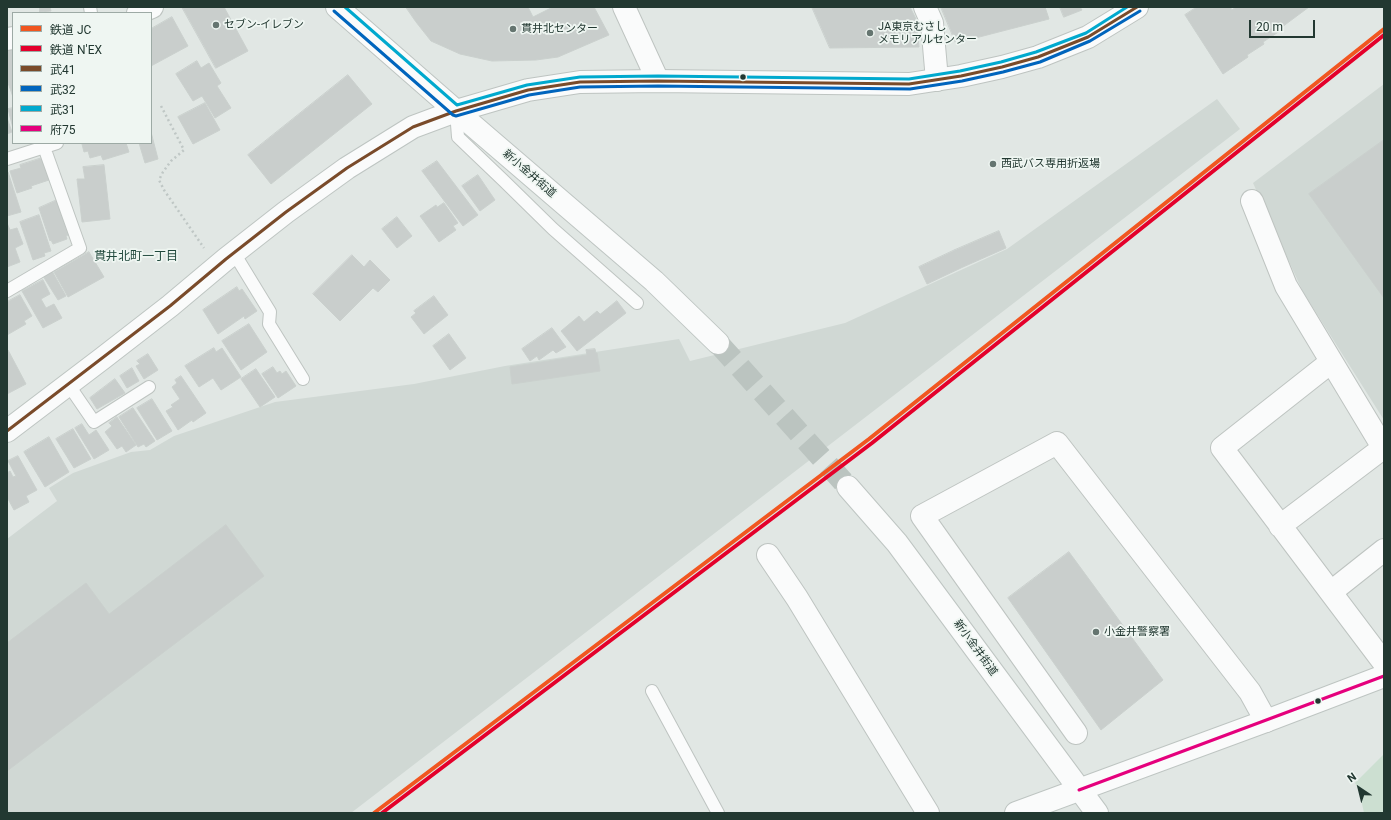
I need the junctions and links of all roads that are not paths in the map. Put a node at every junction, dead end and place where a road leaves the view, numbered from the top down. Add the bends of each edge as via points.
1 (152, 7) edge
2 (337, 7) edge
3 (624, 7) edge
4 (925, 7) edge
5 (1137, 7) edge
6 (140, 12) edge
7 (937, 80) junction
8 (658, 81) junction
9 (456, 111) junction
10 (54, 144) edge
11 (44, 147) junction
12 (7, 160) edge
13 (1252, 201) dead end
14 (225, 260) junction
15 (7, 291) edge
16 (637, 303) dead end
17 (718, 343) tunnel mouth
18 (1331, 362) junction
19 (303, 379) dead end
20 (68, 384) junction
21 (149, 387) dead end
22 (7, 431) edge
23 (1384, 449) edge
24 (848, 488) tunnel mouth
25 (1280, 526) junction
26 (1384, 550) edge
27 (768, 555) dead end
28 (1331, 592) junction
29 (1384, 663) edge
30 (1384, 676) edge
31 (652, 691) dead end
32 (1266, 721) junction
33 (1076, 733) dead end
34 (1079, 790) junction
35 (718, 813) edge
36 (928, 813) edge
37 (1016, 813) edge
38 (1085, 813) edge
39 (1097, 813) edge
40 (1103, 813) edge

1 - 6 street
2 - 9 street, 新小金井街道
3 - 8 street
4 - 7 street via 932,23
5 - 7 street via 1088,37 1038,57
7 - 8 street via 909,84
8 - 9 street via 580,82 558,85 528,90
9 - 14 street via 413,127 354,164 286,212
9 - 16 lane via 458,137 553,229
9 - 17 street, 新小金井街道 via 654,280
10 - 11 lane
11 - 12 lane
11 - 15 lane via 80,248
13 - 18 street via 1286,286
14 - 19 lane via 270,312 269,324
14 - 20 street via 170,306
18 - 23 street
18 - 25 street via 1222,448
20 - 21 lane via 94,422
20 - 22 street
23 - 25 street
24 - 34 street, 新小金井街道 via 897,543
25 - 28 street
26 - 28 street
27 - 36 street
28 - 29 street
30 - 32 street
31 - 35 lane
32 - 33 street via 1250,692 1057,444 922,516
32 - 34 street
34 - 37 street
34 - 38 lane
34 - 39 street, 新小金井街道
34 - 40 lane

